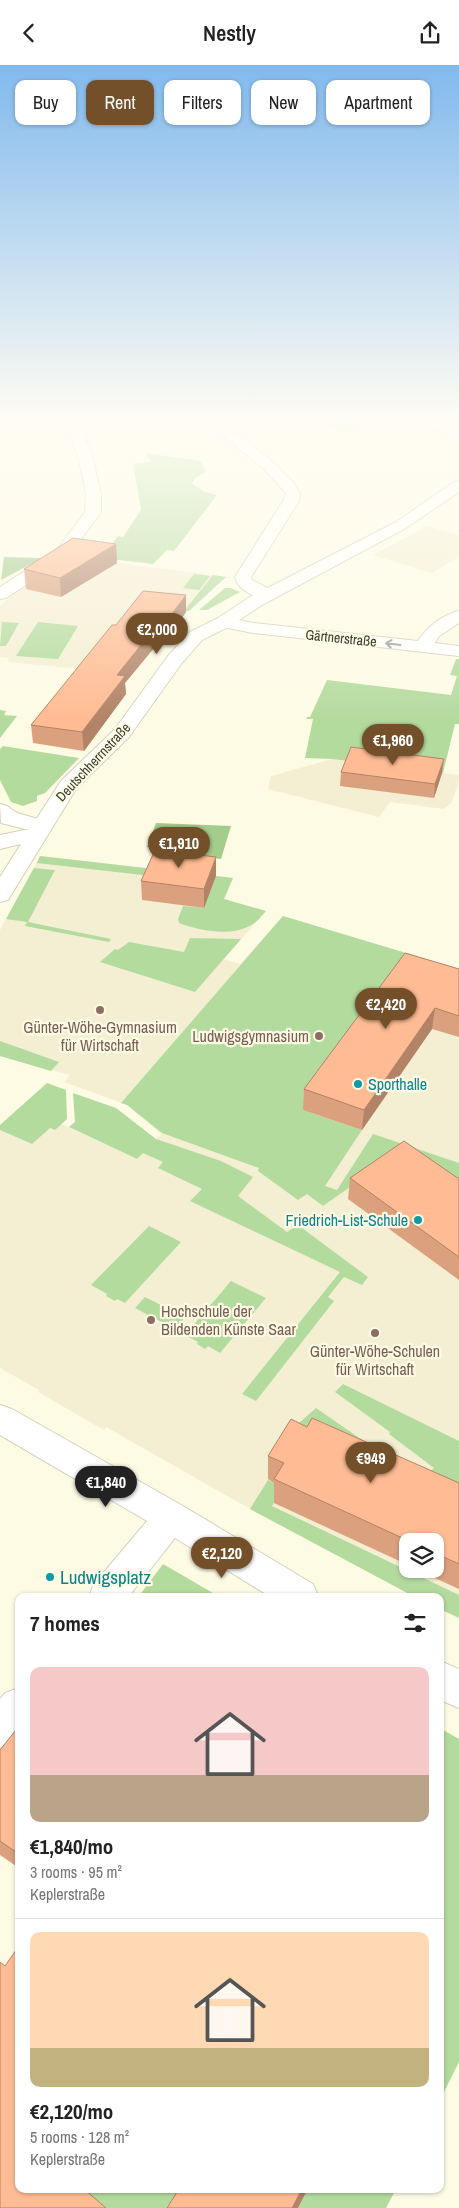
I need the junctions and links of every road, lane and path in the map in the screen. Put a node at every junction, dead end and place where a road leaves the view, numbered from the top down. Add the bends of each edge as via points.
1 (86, 521) edge
2 (278, 521) edge
3 (407, 521) edge
4 (0, 594) edge
5 (268, 595) junction
6 (459, 616) edge
7 (224, 622) junction
8 (424, 647) junction
9 (459, 651) edge
10 (0, 810) edge
11 (39, 830) junction
12 (0, 842) edge
13 (0, 895) edge
14 (0, 1419) edge
15 (171, 1517) junction
16 (109, 1593) edge
17 (295, 1593) edge
18 (444, 1681) edge
19 (459, 1690) edge
20 (15, 1711) edge
21 (0, 1729) edge

1 - 4 street via 62,554
2 - 5 street via 243,577 244,582
3 - 5 street, Deutschherrnstraße
5 - 7 street, Deutschherrnstraße
6 - 8 street via 433,632
8 -> 7 street, Gärtnerstraße
7 - 11 street, Deutschherrnstraße via 196,636 184,648 122,733 68,785
8 - 9 street, Gärtnerstraße
10 - 11 street via 9,818
11 - 12 street
11 - 13 street, Deutschherrnstraße
14 - 15 street
15 - 16 street
15 - 17 street
18 - 19 street
20 - 21 street

